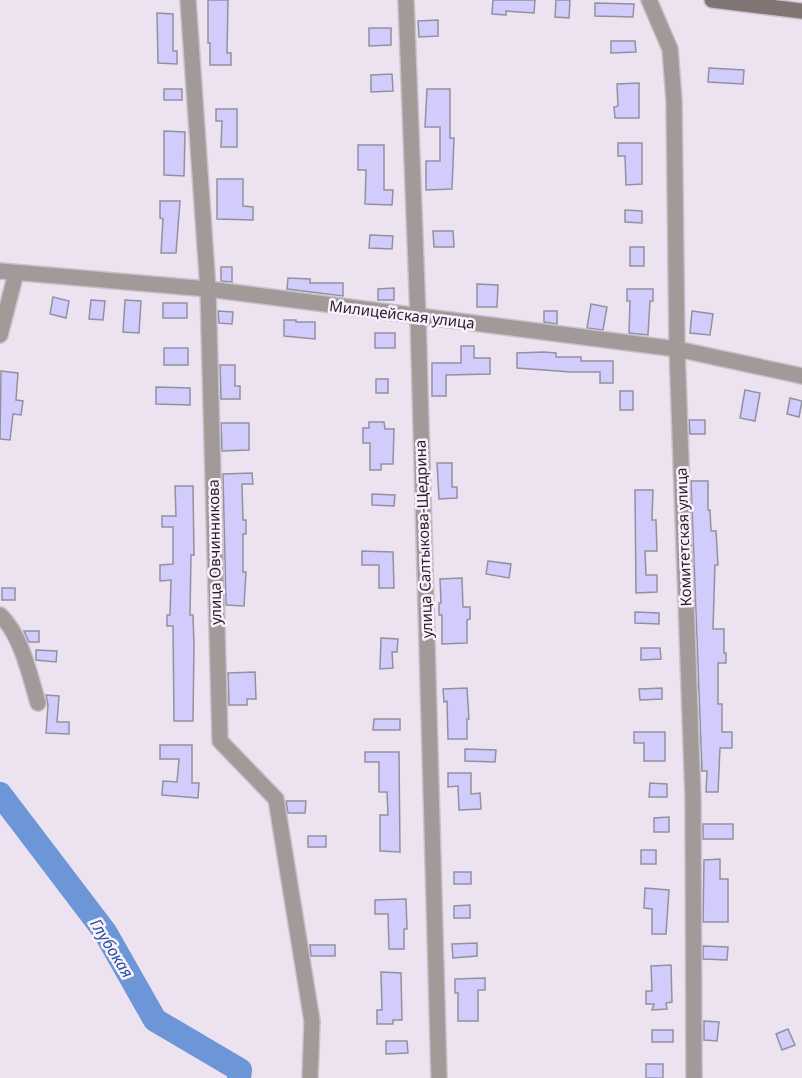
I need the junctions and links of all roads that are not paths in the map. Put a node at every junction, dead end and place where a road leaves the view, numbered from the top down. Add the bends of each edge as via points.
1 (188, 0) edge
2 (406, 0) edge
3 (649, 0) edge
4 (712, 0) edge
5 (802, 11) edge
6 (0, 272) edge
7 (16, 273) junction
8 (208, 289) junction
9 (418, 317) junction
10 (0, 335) edge
11 (677, 350) junction
12 (802, 376) edge
13 (0, 615) edge
14 (38, 703) dead end
15 (310, 1078) edge
16 (440, 1078) edge
17 (693, 1078) edge

1 - 8 street, улица Овчинникова
2 - 9 street, улица Салтыкова-Щедрина
3 - 11 street, Комитетская улица via 670,49
4 - 5 main road
6 - 7 street, Милицейская улица
7 - 8 street, Милицейская улица
7 - 10 street
8 - 9 street, Милицейская улица
8 - 15 street, улица Овчинникова via 220,741 276,799 312,1022
9 - 11 street, Милицейская улица
9 - 16 street, улица Салтыкова-Щедрина
11 - 12 street, Милицейская улица
11 - 17 street, Комитетская улица via 693,798
13 - 14 street via 10,624

